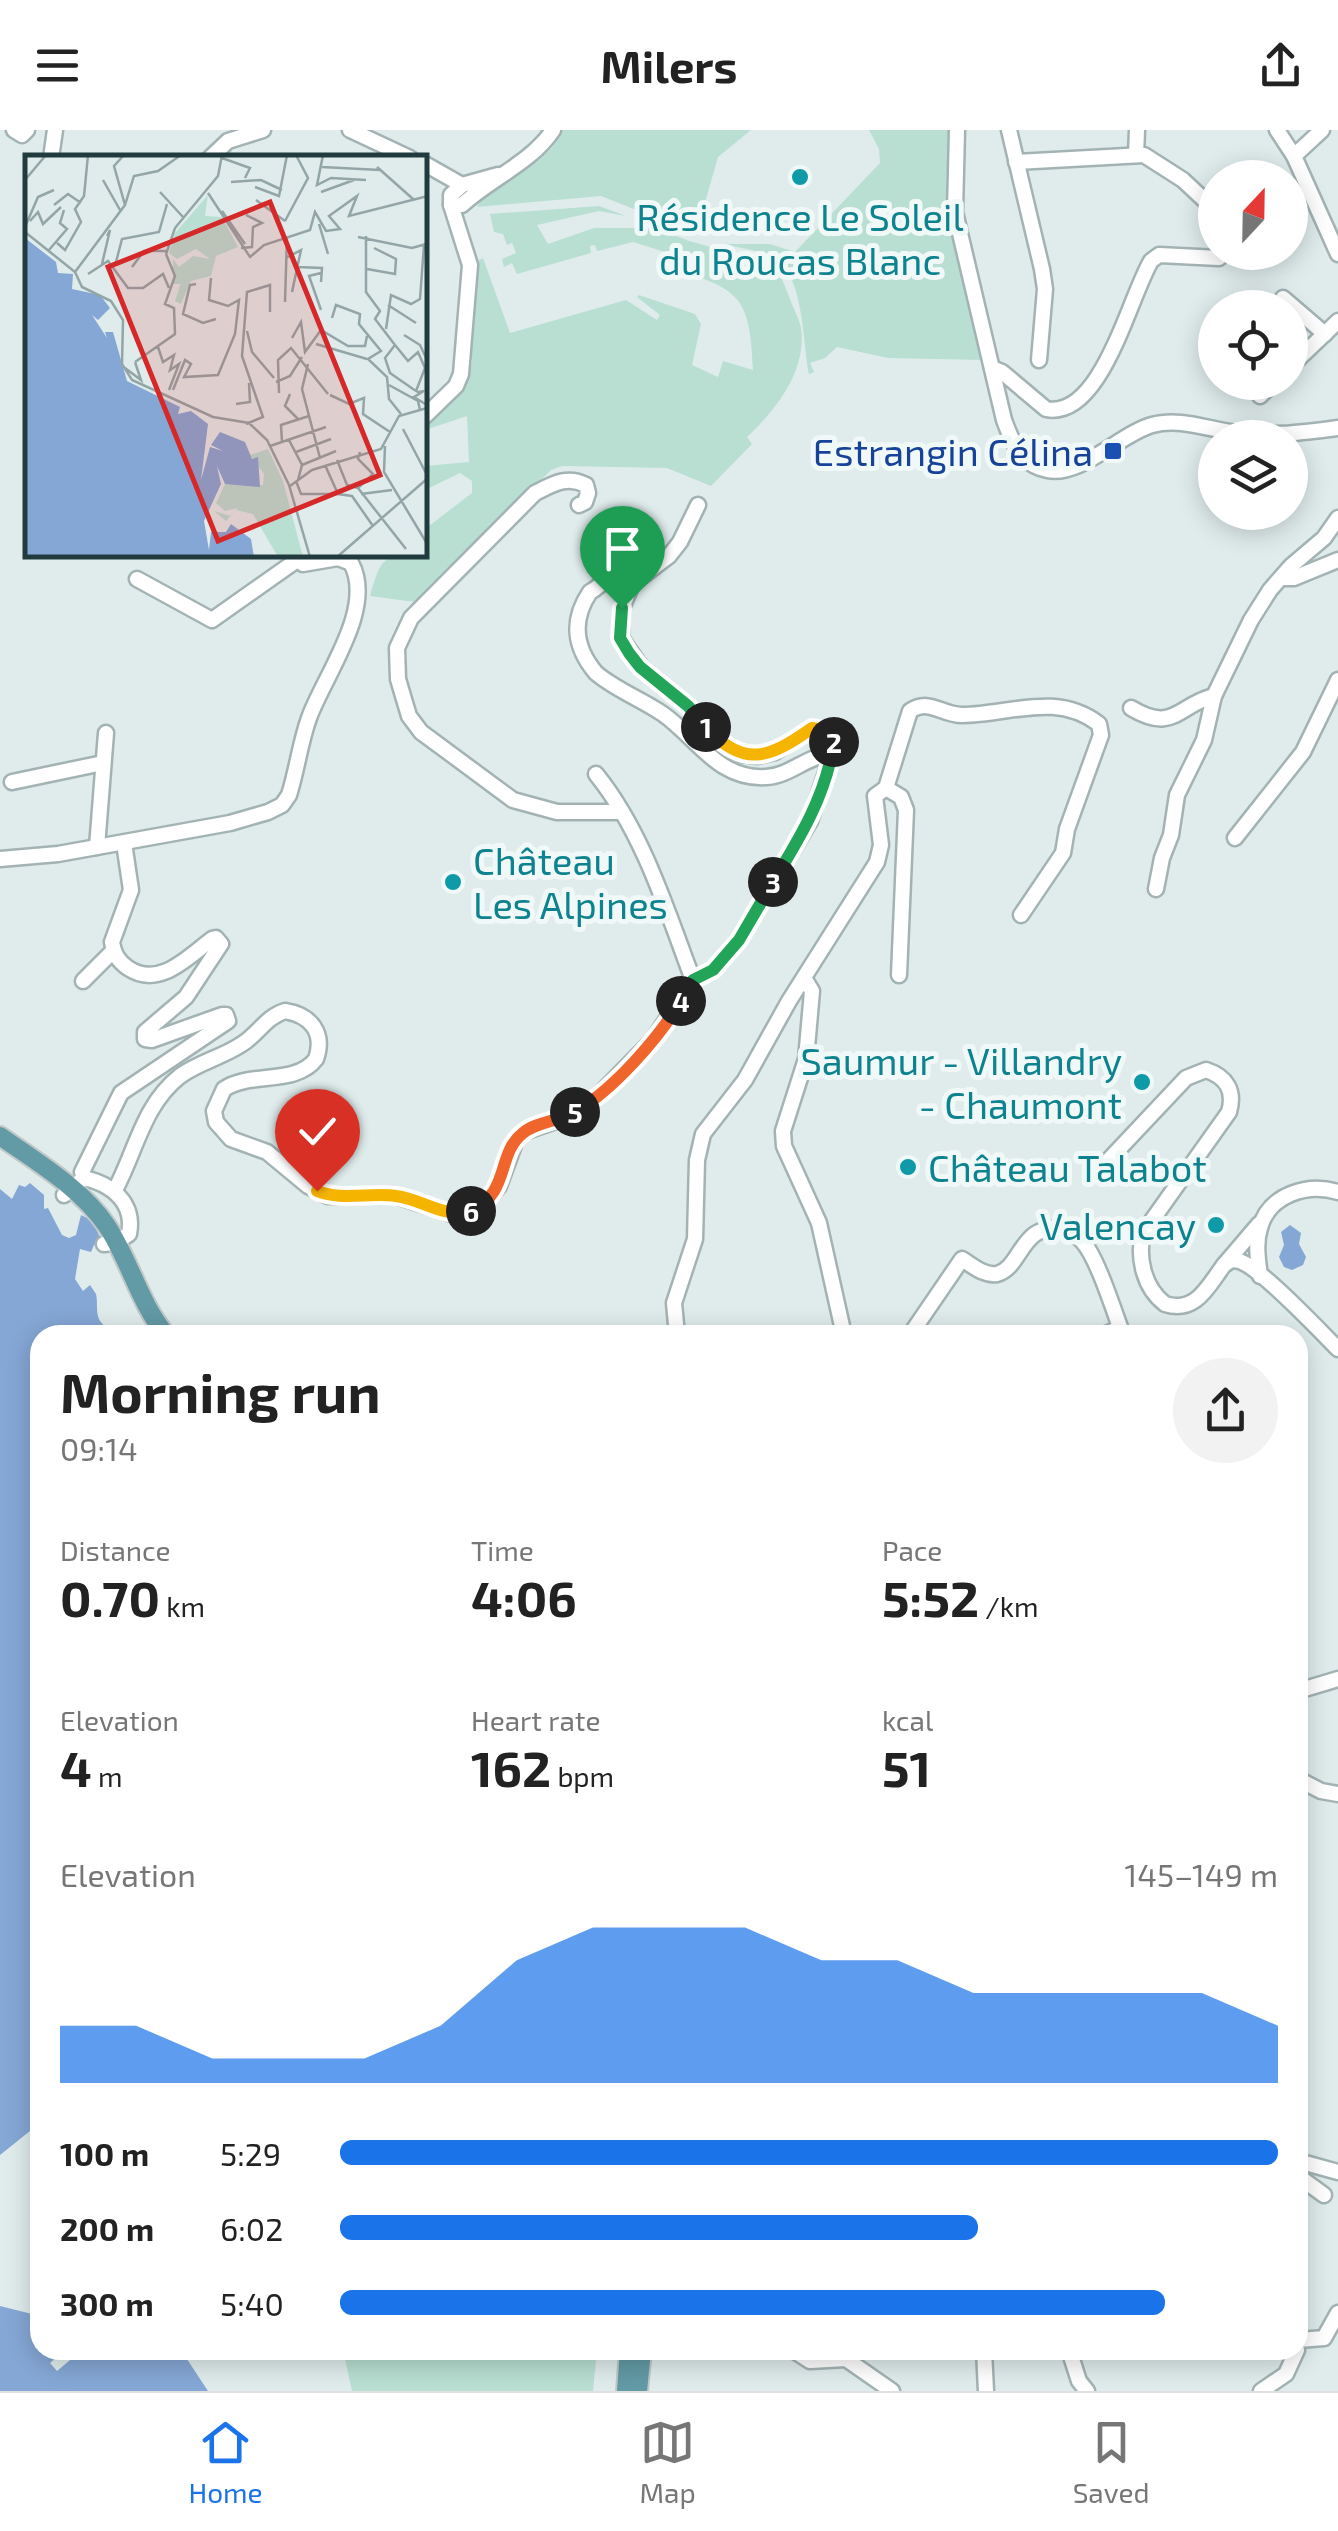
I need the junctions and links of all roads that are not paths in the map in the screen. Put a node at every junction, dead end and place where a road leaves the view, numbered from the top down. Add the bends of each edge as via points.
1 (14, 130) edge
2 (27, 130) edge
3 (55, 130) edge
4 (263, 130) edge
5 (350, 130) edge
6 (553, 130) edge
7 (957, 130) edge
8 (1009, 130) edge
9 (1138, 130) edge
10 (1277, 130) edge
11 (1322, 130) edge
12 (51, 155) edge
13 (213, 155) edge
14 (404, 155) edge
15 (1136, 155) junction
16 (1294, 156) junction
17 (1016, 162) junction
18 (428, 166) edge
19 (498, 176) junction
20 (462, 185) junction
21 (1198, 196) edge
22 (451, 204) junction
23 (1338, 254) edge
24 (1198, 257) edge
25 (1308, 319) edge
26 (1338, 321) edge
27 (1325, 334) junction
28 (1308, 351) edge
29 (1039, 360) dead end
30 (992, 368) junction
31 (428, 413) edge
32 (1338, 428) edge
33 (579, 505) dead end
34 (698, 505) dead end
35 (1338, 518) edge
36 (627, 539) dead end
37 (296, 558) edge
38 (298, 558) edge
39 (338, 558) edge
40 (338, 558) edge
41 (1338, 560) edge
42 (137, 578) dead end
43 (1281, 578) junction
44 (1338, 680) edge
45 (1214, 696) junction
46 (1131, 708) dead end
47 (106, 732) dead end
48 (832, 755) junction
49 (103, 763) junction
50 (596, 774) dead end
51 (12, 782) dead end
52 (886, 788) junction
53 (620, 812) junction
54 (1235, 838) dead end
55 (124, 843) junction
56 (97, 847) junction
57 (0, 859) edge
58 (1156, 889) dead end
59 (1021, 915) dead end
60 (113, 952) junction
61 (899, 975) dead end
62 (804, 978) junction
63 (693, 980) junction
64 (84, 981) dead end
65 (789, 1001) junction
66 (808, 1010) junction
67 (0, 1136) edge
68 (0, 1148) edge
69 (1104, 1165) dead end
70 (73, 1187) junction
71 (115, 1190) junction
72 (1338, 1192) edge
73 (1263, 1220) junction
74 (109, 1245) junction
75 (1224, 1265) junction
76 (1260, 1276) junction
77 (147, 1325) edge
78 (159, 1325) edge
79 (676, 1325) edge
80 (842, 1325) edge
81 (917, 1325) edge
82 (1119, 1325) edge
83 (1338, 1348) edge
84 (1338, 1679) edge
85 (1308, 1688) edge
86 (1308, 1784) edge
87 (1338, 1794) edge
88 (1308, 2164) edge
89 (1338, 2172) edge
90 (1308, 2183) edge
91 (1324, 2195) dead end
92 (1338, 2314) edge
93 (1308, 2339) edge
94 (628, 2360) edge
95 (641, 2360) edge
96 (849, 2360) edge
97 (984, 2360) edge
98 (1072, 2360) edge
99 (1292, 2360) edge
100 (626, 2391) edge
101 (638, 2391) edge
102 (892, 2391) edge
103 (986, 2391) edge
104 (1087, 2391) edge
105 (1260, 2391) edge

1 - 2 street
3 - 12 street
4 - 13 street via 228,140
5 - 14 street
6 - 19 street via 534,154
7 - 30 street via 954,212
8 - 17 street
9 - 15 street
10 - 16 street
11 - 16 street
15 - 17 street
15 - 21 street via 1160,164
16 - 23 street
17 - 29 street via 1045,289
18 - 20 street
19 - 20 street
19 - 22 street via 462,205
20 - 22 street
22 - 31 street via 470,265 461,374
24 - 30 street via 1159,255 1151,261 1097,381 1078,401 1046,409
25 - 27 street
26 - 27 street
27 - 28 street
30 - 32 street via 1011,440 1042,470 1070,468 1160,423 1265,435
33 - 53 street via 588,493 578,481 535,493 411,618 397,648 398,679 408,716 421,732 513,800 557,812
34 - 48 street via 669,556 632,584 620,638 640,667 724,746 757,756 822,728 830,731
35 - 43 street
36 - 48 street via 614,570 590,592 578,617 578,640 596,673 662,713 731,772 779,776
37 - 42 street via 212,620
38 - 39 street via 304,564
40 - 55 street via 356,572 356,611 308,720 282,805 230,823
41 - 43 street
43 - 45 street
44 - 54 street via 1303,752
45 - 46 street via 1165,718
45 - 58 street via 1204,740 1177,796
47 - 49 street
48 - 63 street via 797,845 739,940 713,970
49 - 51 street
49 - 56 street
50 - 53 street
52 - 59 street via 910,711 919,705 958,716 1045,704 1098,724 1101,734 1063,853
52 - 61 street via 901,797 906,810
52 - 62 street via 874,803 877,862
53 - 63 street
55 - 56 street
55 - 60 street via 130,890
56 - 57 street
60 - 64 street
60 - 70 street via 136,973 156,975 220,940 186,997 144,1036 152,1040 222,1015 228,1021 121,1093
62 - 65 street
62 - 66 street via 812,991
63 - 71 street via 653,1040 595,1099 516,1140 491,1198 470,1212 452,1214 393,1195 328,1196 267,1152 222,1131 214,1111 224,1090 242,1080 299,1072 316,1059 314,1027 285,1012 162,1093
65 - 66 street via 796,997
65 - 79 street via 698,1147 696,1239 674,1304
66 - 80 street via 806,1059 784,1146 819,1223
67 - 70 main road
68 - 70 main road
69 - 75 street via 1186,1078 1206,1070 1219,1076 1232,1096 1229,1112 1155,1213 1139,1250 1150,1288 1171,1306 1197,1300
70 - 71 street
70 - 74 main road
70 - 74 main road via 82,1213
71 - 74 street via 131,1224 129,1234
72 - 73 street via 1296,1190
73 - 75 street
73 - 76 street
74 - 77 main road
74 - 78 main road
75 - 76 street via 1240,1261
76 - 83 street
81 - 82 street via 962,1259 996,1274 1035,1233 1055,1228 1085,1243
84 - 85 street
86 - 87 street
88 - 89 street
90 - 91 street
92 - 93 street via 1324,2338
94 - 100 main road
95 - 101 main road
96 - 102 street
97 - 103 street
98 - 104 street
99 - 105 street via 1286,2374

